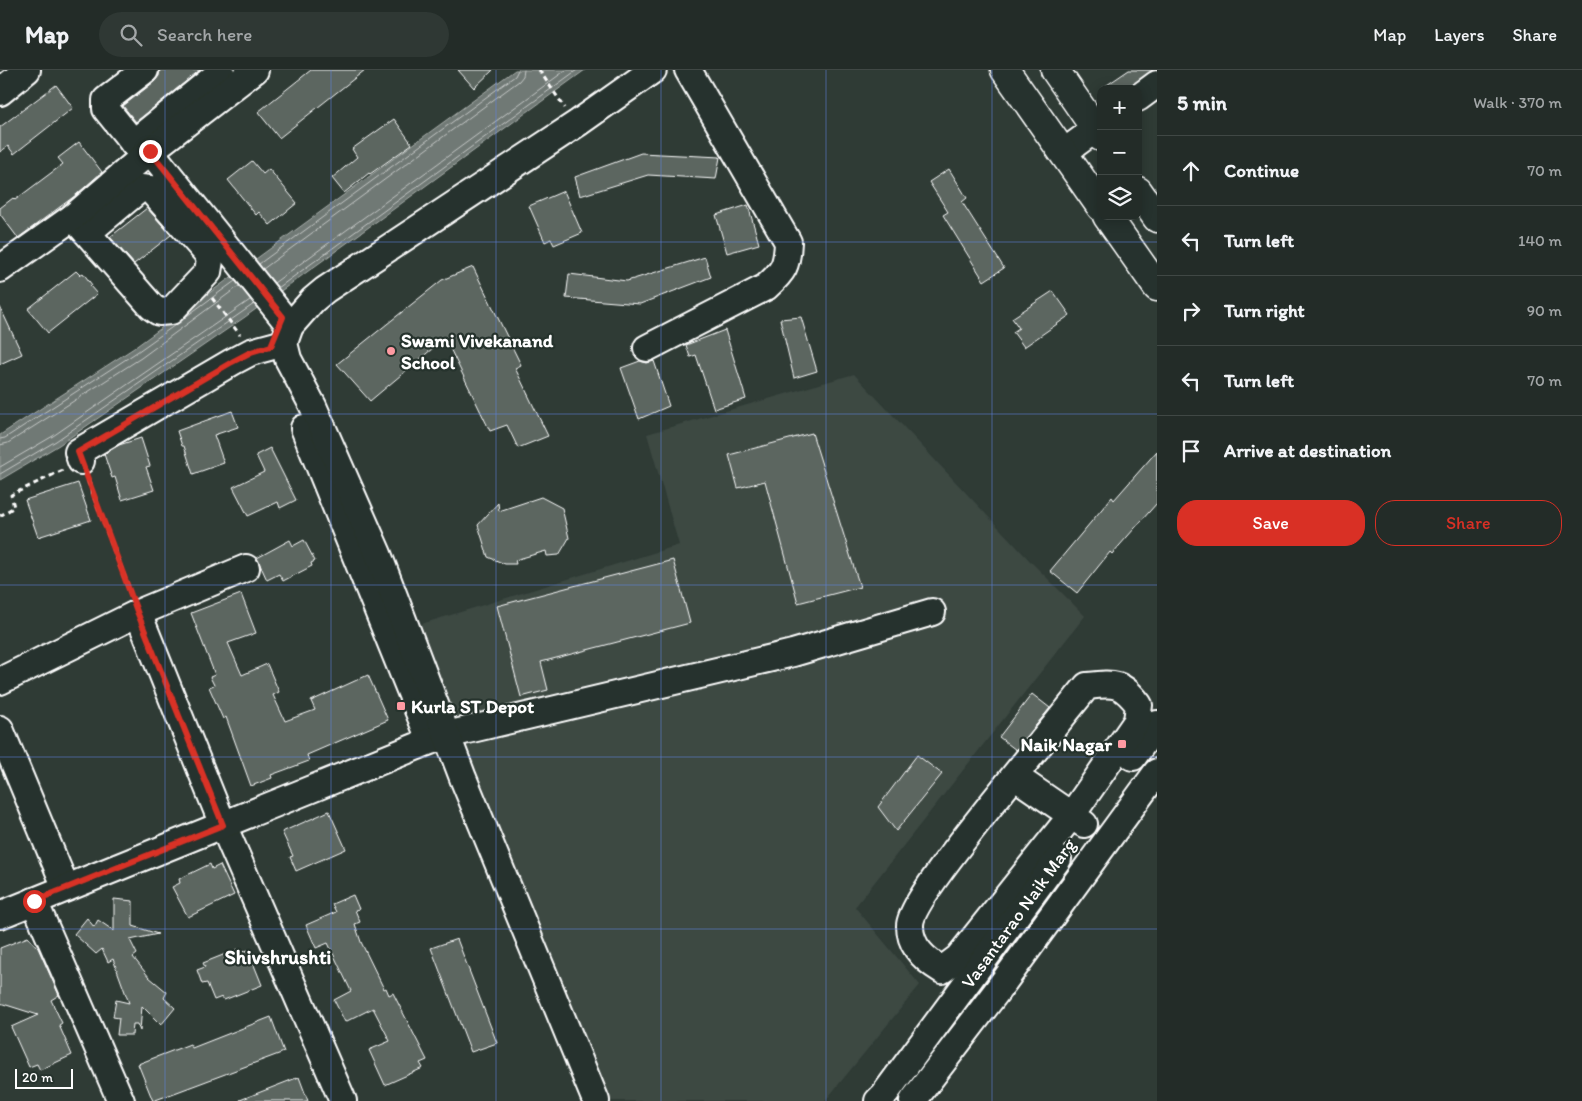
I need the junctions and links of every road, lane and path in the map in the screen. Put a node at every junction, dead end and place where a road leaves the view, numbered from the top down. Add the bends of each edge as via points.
1 (27, 70) edge
2 (145, 70) edge
3 (255, 70) edge
4 (539, 70) edge
5 (653, 70) edge
6 (688, 70) edge
7 (1005, 70) edge
8 (1055, 70) edge
9 (224, 76) edge
10 (1157, 84) edge
11 (0, 92) edge
12 (1142, 95) edge
13 (567, 111) dead end
14 (1097, 127) edge
15 (1097, 131) edge
16 (143, 150) junction
17 (1063, 153) junction
18 (1142, 197) edge
19 (1097, 201) edge
20 (1157, 218) edge
21 (1110, 220) edge
22 (193, 222) junction
23 (80, 225) junction
24 (214, 246) junction
25 (0, 269) edge
26 (1157, 287) edge
27 (208, 292) dead end
28 (238, 333) dead end
29 (282, 333) junction
30 (647, 348) dead end
31 (81, 461) junction
32 (0, 516) edge
33 (246, 568) dead end
34 (932, 612) dead end
35 (138, 614) junction
36 (0, 681) edge
37 (0, 729) edge
38 (1154, 735) edge
39 (439, 738) junction
40 (1157, 772) edge
41 (1014, 776) junction
42 (1077, 820) junction
43 (223, 825) junction
44 (1062, 854) junction
45 (1086, 870) junction
46 (66, 888) junction
47 (34, 901) junction
48 (0, 915) edge
49 (1004, 932) junction
50 (1028, 949) junction
51 (973, 974) junction
52 (997, 991) junction
53 (918, 1048) junction
54 (941, 1065) junction
55 (121, 1101) edge
56 (343, 1101) edge
57 (578, 1101) edge
58 (596, 1101) edge
59 (878, 1101) edge
60 (913, 1101) edge

1 - 11 street
2 - 16 street via 106,100 105,105
3 - 9 street
4 - 13 path
5 - 29 street via 325,290 307,306 292,310
6 - 30 street via 788,242 787,261 778,277 766,287
7 - 17 main road
8 - 14 main road
9 - 16 street
10 - 12 street
15 - 17 street
16 - 22 street
16 - 23 street
17 - 19 main road
18 - 20 main road
21 - 26 main road
22 - 23 street via 150,189 141,188
22 - 24 street
23 - 24 street via 159,312 171,311 205,276
23 - 25 street
24 - 29 street via 253,279
27 - 28 path
29 - 31 street via 78,452
29 - 39 street via 281,377
31 - 32 path via 11,495 14,507
31 - 35 path
33 - 35 street
34 - 39 street via 793,653
35 - 36 street
35 - 43 street
37 - 46 street
38 - 42 street, Vasantarao Naik Marg
39 - 43 street
39 - 57 street
39 - 58 street via 462,778
40 - 45 street, Vasantarao Naik Marg
41 - 42 street
41 - 42 street via 1087,686 1111,684 1128,690 1139,705 1137,721
41 - 42 street via 936,876 917,906 909,925 916,949 931,964 942,970 958,958
42 - 44 street, Vasantarao Naik Marg
43 - 46 street
43 - 56 street
44 - 45 street
44 - 49 street, Vasantarao Naik Marg
45 - 50 street, Vasantarao Naik Marg
46 - 47 street
47 - 48 street
47 - 55 street
49 - 50 street
49 - 51 street, Vasantarao Naik Marg
50 - 52 street, Vasantarao Naik Marg
51 - 52 street
51 - 53 street, Vasantarao Naik Marg
52 - 54 street, Vasantarao Naik Marg
53 - 54 street
53 - 59 street, Vasantarao Naik Marg
54 - 60 street, Vasantarao Naik Marg

